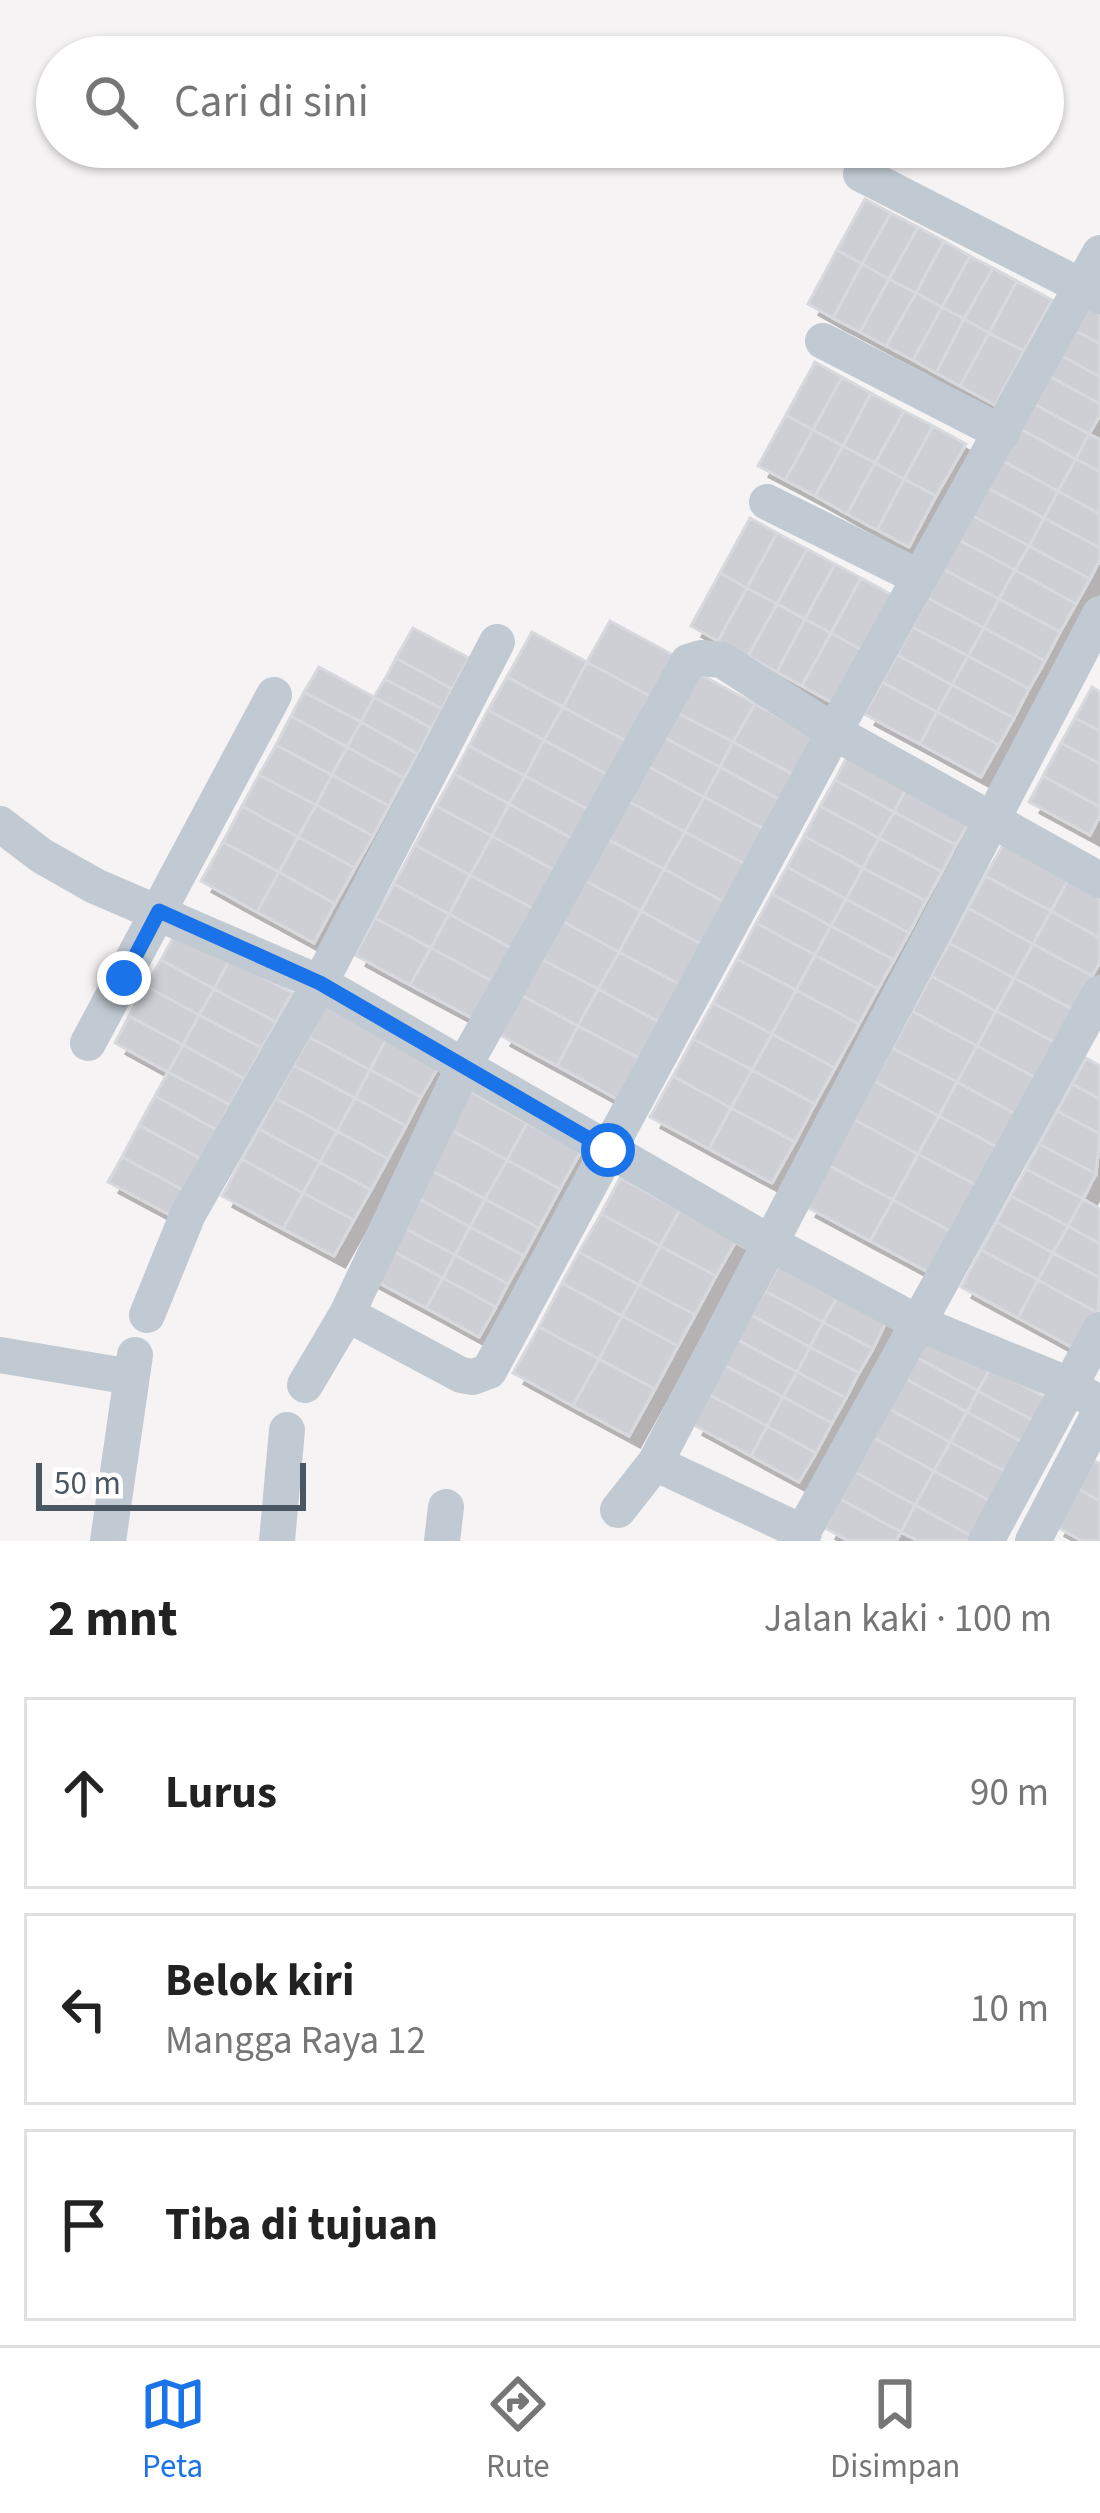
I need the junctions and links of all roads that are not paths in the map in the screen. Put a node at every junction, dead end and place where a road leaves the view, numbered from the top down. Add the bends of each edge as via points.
1 (860, 174) dead end
2 (1100, 253) edge
3 (1091, 291) edge
4 (823, 341) dead end
5 (1002, 433) junction
6 (767, 502) dead end
7 (920, 578) junction
8 (1100, 614) edge
9 (497, 641) dead end
10 (274, 695) dead end
11 (833, 732) junction
12 (993, 817) junction
13 (0, 824) edge
14 (1100, 880) edge
15 (159, 911) junction
16 (320, 983) junction
17 (1100, 993) edge
18 (88, 1043) dead end
19 (464, 1066) junction
20 (608, 1150) junction
21 (772, 1244) junction
22 (347, 1314) junction
23 (148, 1315) dead end
24 (920, 1324) junction
25 (1100, 1330) edge
26 (0, 1355) edge
27 (305, 1385) dead end
28 (1090, 1400) edge
29 (287, 1430) dead end
30 (655, 1463) junction
31 (624, 1527) edge
32 (801, 1537) edge
33 (1038, 1540) edge
34 (108, 1541) edge
35 (277, 1541) edge
36 (986, 1541) edge

1 - 3 street
2 - 3 street
3 - 5 street
4 - 5 street
5 - 7 street
6 - 7 street
7 - 11 street
8 - 12 street
9 - 16 street
10 - 15 street
11 - 12 street
11 - 19 street via 722,660 684,666
11 - 20 street
12 - 14 street
12 - 21 street
13 - 15 street via 62,868
15 - 16 street
15 - 18 street
16 - 19 street
16 - 23 street via 188,1214
17 - 24 street
19 - 20 street
19 - 22 street
20 - 21 street
20 - 22 street via 489,1371 461,1375
21 - 24 street
21 - 30 street
22 - 27 street
24 - 28 street
24 - 32 street
25 - 28 street
26 - 34 street via 134,1366
28 - 33 street
28 - 36 street
29 - 35 street
30 - 31 street
30 - 32 street

